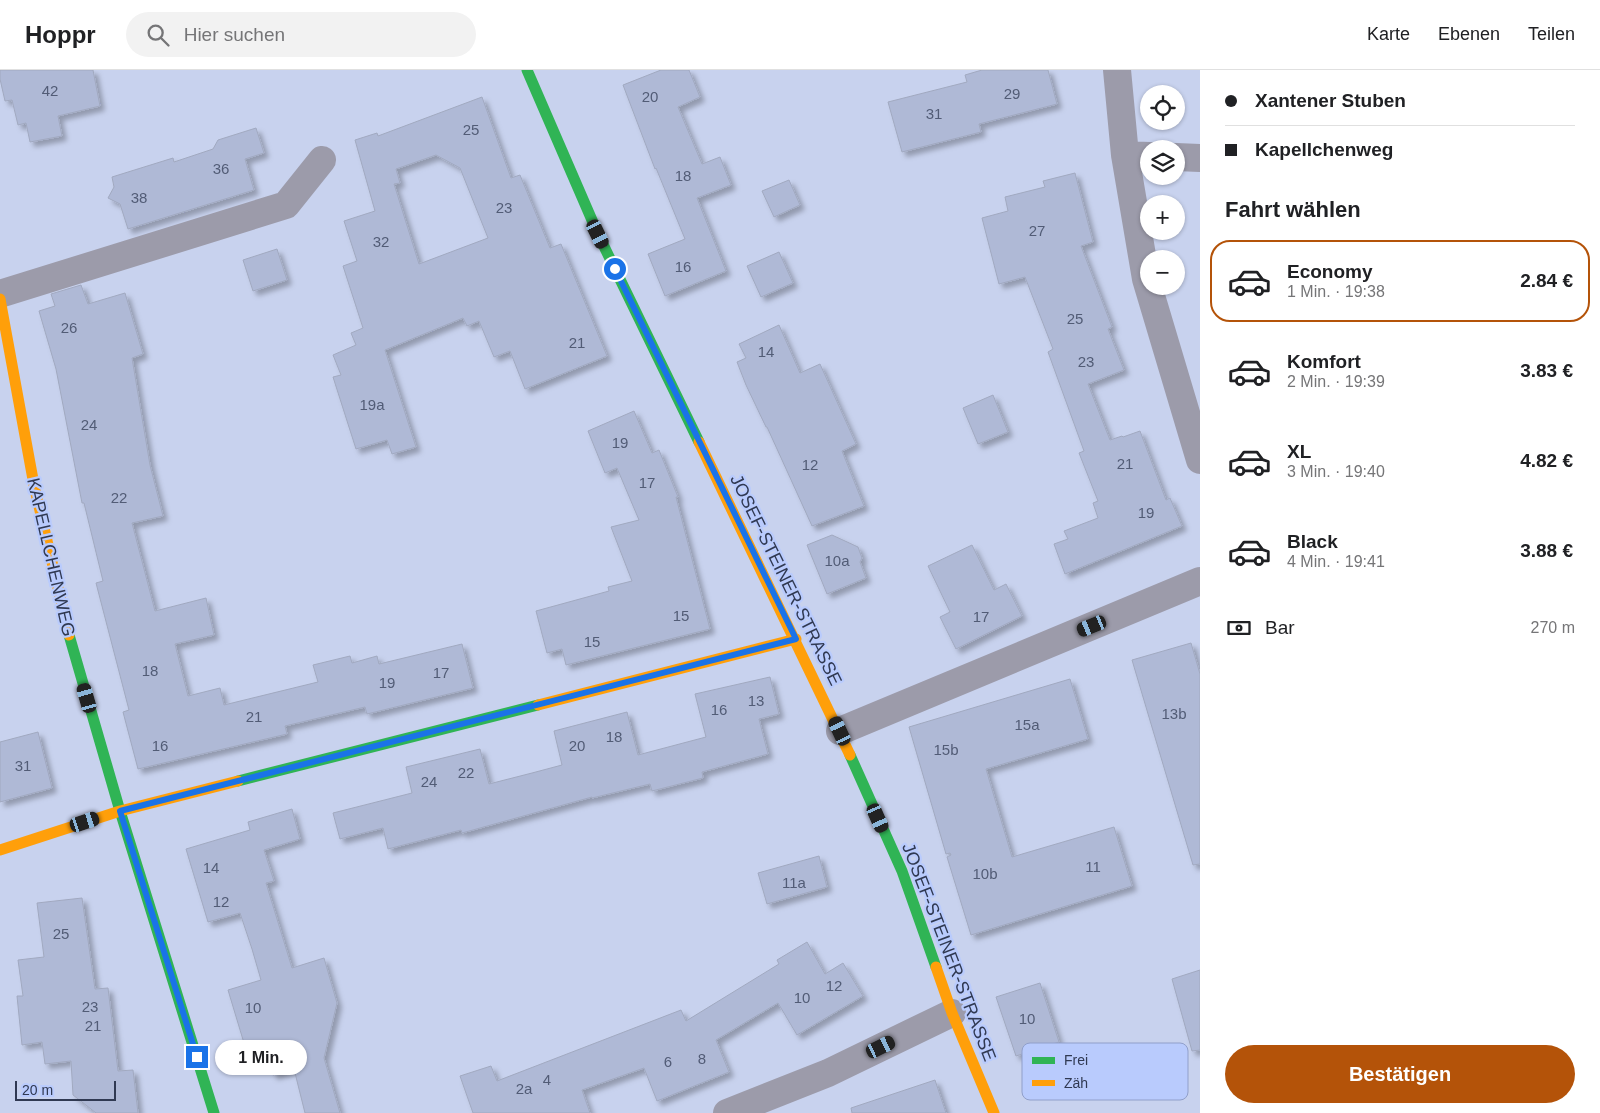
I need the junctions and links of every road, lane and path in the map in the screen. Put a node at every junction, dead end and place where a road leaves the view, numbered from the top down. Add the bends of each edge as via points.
1 (527, 70) edge
2 (1117, 70) edge
3 (1137, 155) edge
4 (1185, 157) edge
5 (1200, 158) edge
6 (322, 160) dead end
7 (0, 294) edge
8 (0, 299) edge
9 (1200, 460) edge
10 (1200, 581) edge
11 (796, 639) junction
12 (840, 731) junction
13 (120, 811) junction
14 (0, 850) edge
15 (952, 1013) junction
16 (214, 1113) edge
17 (727, 1113) edge
18 (994, 1113) edge

1 - 11 street, JOSEF-STEINER-STRASSE via 598,234
2 - 3 street
3 - 9 street via 1146,279
4 - 5 street
6 - 7 street via 286,205
8 - 13 street, KAPELLCHENWEG via 34,485 70,641
10 - 12 street
11 - 12 street, JOSEF-STEINER-STRASSE
11 - 13 street
12 - 15 street, JOSEF-STEINER-STRASSE via 902,871
13 - 14 street
13 - 16 street, KAPELLCHENWEG
15 - 17 street via 828,1073
15 - 18 street, JOSEF-STEINER-STRASSE

